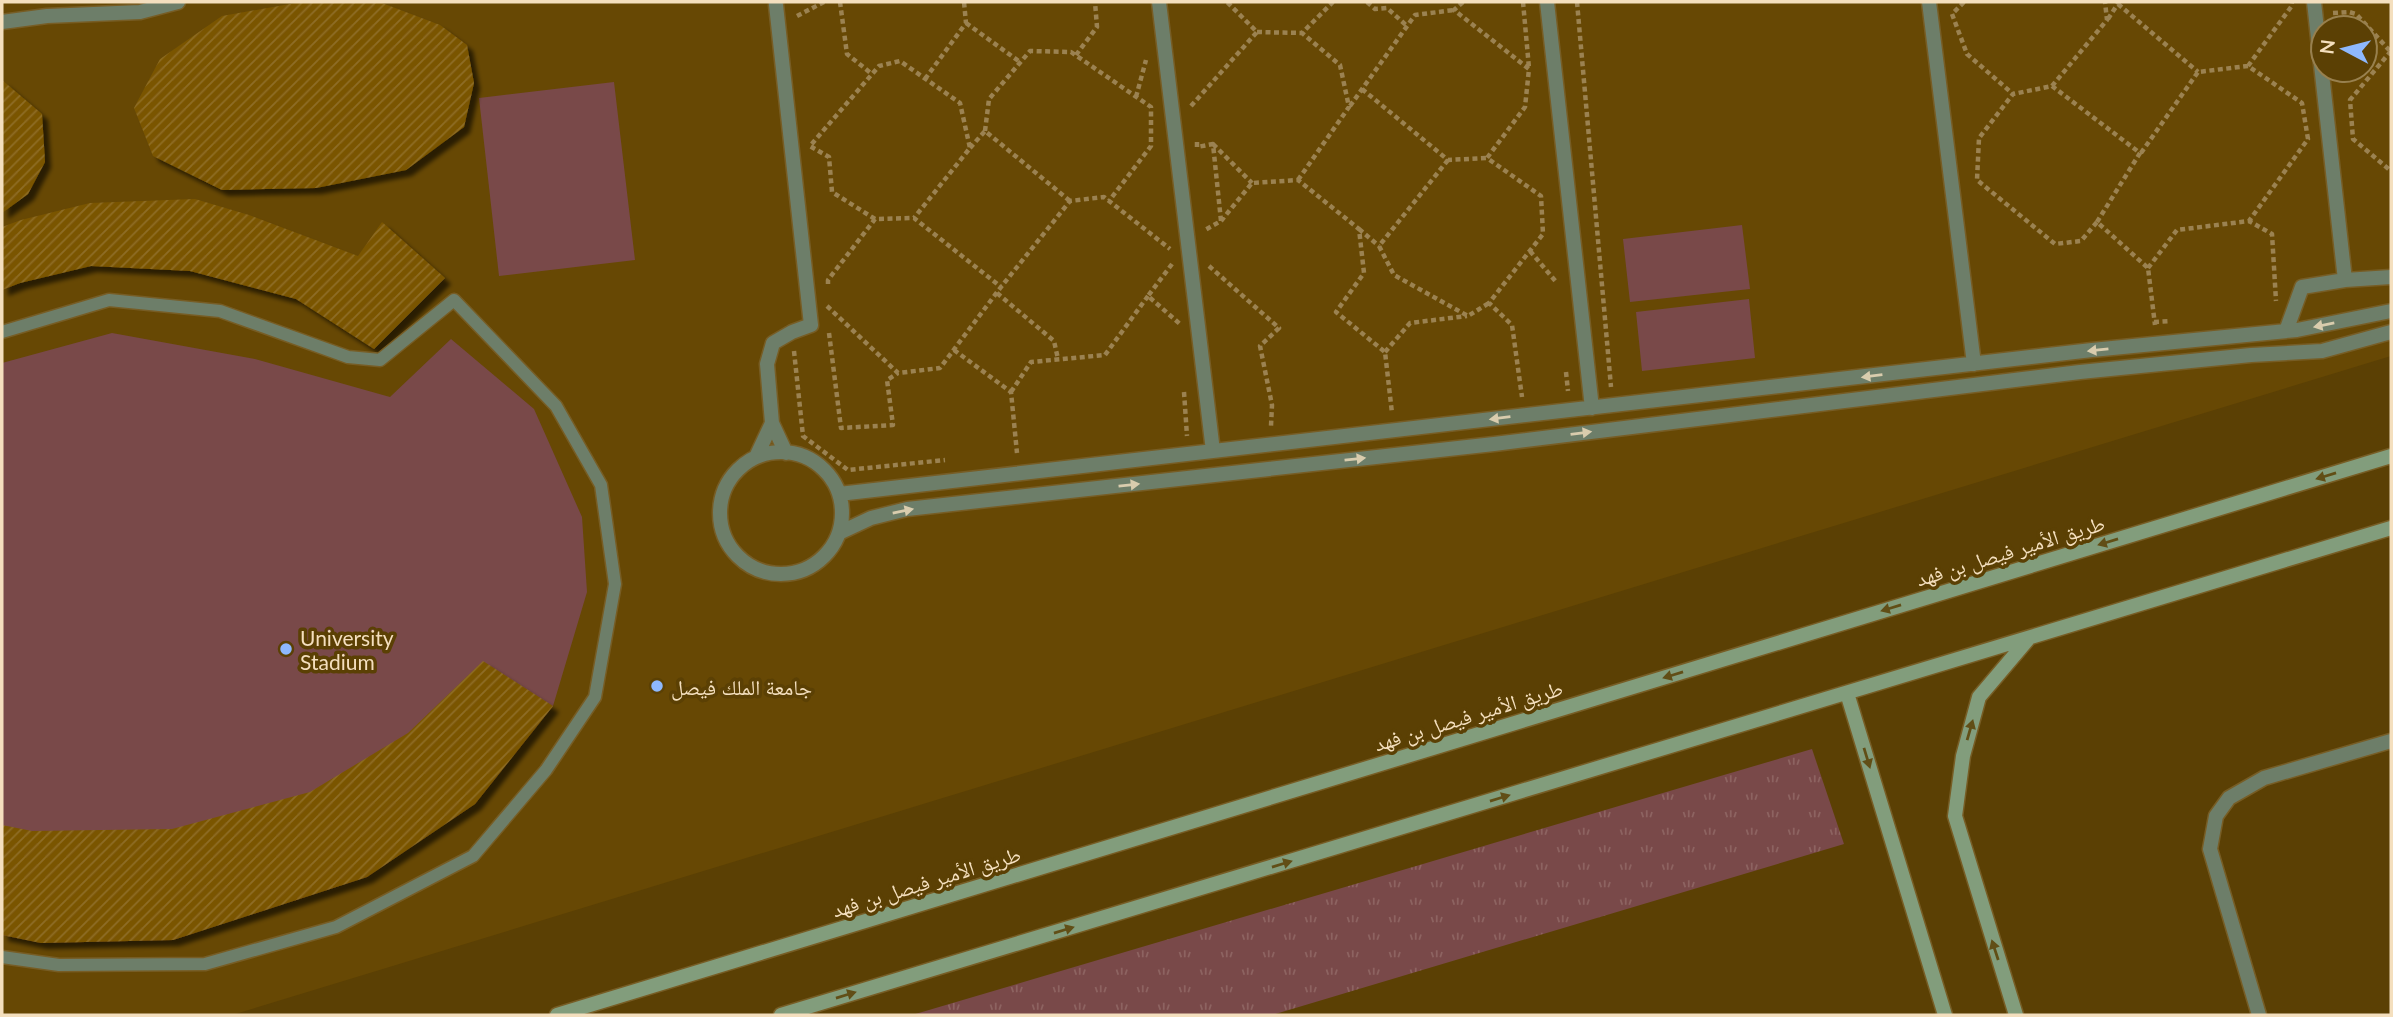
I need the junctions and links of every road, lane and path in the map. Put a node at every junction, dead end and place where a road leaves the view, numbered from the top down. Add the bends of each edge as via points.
1 (178, 2) edge
2 (824, 2) edge
3 (840, 2) edge
4 (964, 2) edge
5 (1094, 2) edge
6 (1159, 2) edge
7 (1227, 2) edge
8 (1333, 2) edge
9 (1367, 2) edge
10 (1463, 2) edge
11 (1523, 2) edge
12 (1547, 2) edge
13 (1577, 2) edge
14 (1929, 2) edge
15 (1964, 2) edge
16 (2105, 2) edge
17 (2291, 2) edge
18 (2315, 2) edge
19 (2333, 2) edge
20 (775, 3) edge
21 (2119, 3) edge
22 (1454, 10) junction
23 (2107, 20) junction
24 (2, 22) edge
25 (966, 23) junction
26 (1407, 26) junction
27 (798, 28) dead end
28 (1257, 32) junction
29 (1302, 33) junction
30 (2391, 51) edge
31 (1076, 55) junction
32 (1020, 62) junction
33 (2248, 66) junction
34 (1529, 69) junction
35 (2198, 72) junction
36 (872, 74) junction
37 (925, 79) junction
38 (2052, 86) junction
39 (1362, 89) junction
40 (2013, 94) junction
41 (1349, 107) junction
42 (1191, 115) dead end
43 (985, 131) junction
44 (809, 136) dead end
45 (1195, 136) dead end
46 (1213, 144) junction
47 (810, 146) junction
48 (970, 148) junction
49 (2140, 153) junction
50 (1486, 158) junction
51 (1448, 160) junction
52 (2391, 171) edge
53 (1298, 180) junction
54 (1252, 183) junction
55 (1070, 201) junction
56 (1109, 201) junction
57 (914, 218) junction
58 (874, 219) junction
59 (1222, 221) junction
60 (2249, 221) junction
61 (2097, 222) junction
62 (1359, 229) junction
63 (1206, 243) dead end
64 (1379, 246) junction
65 (1530, 251) junction
66 (1207, 255) dead end
67 (2148, 268) junction
68 (2391, 277) edge
69 (2345, 280) junction
70 (1001, 287) junction
71 (827, 292) dead end
72 (997, 293) junction
73 (1558, 294) dead end
74 (1149, 296) junction
75 (1489, 303) junction
76 (826, 305) dead end
77 (2391, 311) edge
78 (2277, 312) dead end
79 (837, 315) junction
80 (1468, 316) junction
81 (2182, 320) dead end
82 (2154, 322) junction
83 (2286, 331) junction
84 (2, 332) edge
85 (792, 332) junction
86 (2391, 332) edge
87 (1181, 337) dead end
88 (2157, 344) junction
89 (954, 350) junction
90 (1385, 352) junction
91 (1058, 359) junction
92 (1974, 364) junction
93 (1566, 370) dead end
94 (898, 373) junction
95 (1184, 387) dead end
96 (1591, 391) junction
97 (1011, 392) junction
98 (1569, 395) junction
99 (1557, 396) dead end
100 (1534, 398) dead end
101 (1592, 408) junction
102 (1405, 412) dead end
103 (1392, 414) junction
104 (1379, 415) dead end
105 (772, 423) junction
106 (1271, 427) dead end
107 (1174, 437) dead end
108 (1213, 451) junction
109 (1030, 452) dead end
110 (786, 453) junction
111 (1017, 453) junction
112 (1004, 454) dead end
113 (2391, 456) edge
114 (756, 457) junction
115 (952, 459) dead end
116 (839, 494) junction
117 (2391, 528) edge
118 (839, 533) junction
119 (2029, 638) junction
120 (1847, 693) junction
121 (2391, 741) edge
122 (2, 957) edge
123 (557, 1015) edge
124 (781, 1015) edge
125 (1945, 1015) edge
126 (2016, 1015) edge
127 (2259, 1015) edge

1 - 24 street via 140,12
2 - 27 path via 797,15
3 - 36 path via 847,54
4 - 25 path
5 - 31 path via 1097,27
6 - 108 street
7 - 28 path
8 - 29 path
9 - 26 path via 1374,9 1387,8
10 - 22 path
11 - 34 path
12 - 96 street
13 - 96 path via 1612,390
14 - 92 street
15 - 40 path via 1952,14 1967,54
16 - 23 path
17 - 33 path
18 - 69 street
19 - 30 path via 2333,14 2356,14
20 - 85 street via 811,326
21 - 23 path
21 - 35 path
22 - 26 path via 1415,15
22 - 34 path
23 - 38 path
25 - 32 path
25 - 37 path
26 - 39 path
28 - 29 path
28 - 42 path via 1190,108
29 - 41 path via 1340,65
30 - 52 path via 2350,100 2353,139
31 - 32 path via 1030,51
31 - 56 path via 1151,107 1151,146
32 - 43 path via 989,99
33 - 35 path
33 - 60 path via 2302,103 2308,139
34 - 50 path via 1525,107
35 - 49 path
36 - 37 path via 879,66 900,61
36 - 47 path
37 - 48 path via 960,103
38 - 40 path
38 - 49 path
39 - 41 path
39 - 51 path
40 - 61 path via 1979,138 1977,180 2055,244 2081,241
41 - 53 path
43 - 48 path
43 - 55 path
44 - 47 path
45 - 46 path via 1198,147
46 - 54 path
46 - 59 path
47 - 58 path via 830,157 832,192
48 - 57 path
49 - 61 path
50 - 51 path
50 - 65 path via 1541,197 1543,234
51 - 64 path
53 - 54 path
53 - 62 path
54 - 59 path
55 - 56 path via 1104,197
55 - 70 path
56 - 74 path via 1170,248 1174,262
57 - 58 path
57 - 70 path
58 - 71 path via 828,280
59 - 63 path via 1204,231
60 - 67 path via 2177,230
60 - 78 path via 2272,234
61 - 67 path
62 - 64 path
62 - 90 path via 1364,273 1336,312
64 - 80 path via 1394,275
65 - 73 path via 1557,281
65 - 75 path
66 - 106 path via 1209,265 1279,328 1260,346 1272,405
67 - 82 path
68 - 69 street
69 - 83 street via 2302,286
70 - 72 path
72 - 89 path
72 - 91 path via 1054,341
74 - 87 path via 1180,324
74 - 91 path via 1105,355
75 - 80 path
75 - 100 path via 1512,325 1522,400
76 - 79 path
77 -> 83 street
79 - 94 path
79 - 94 path via 828,323 841,428 893,425 887,380
80 - 90 path via 1410,323
81 - 82 path
82 - 88 path
83 - 88 street
84 - 122 lane via 109,300 220,311 348,356 380,360 454,300 556,406 595,474 601,485 615,584 595,697 546,770 473,856 337,927 205,964 59,965
85 - 105 street via 773,344 767,364
85 - 115 path via 803,436 848,470
118 -> 86 street via 907,509 2080,372 2322,351
88 -> 92 street
89 - 94 path via 940,368
89 - 97 path
90 - 103 path
91 - 97 path via 1031,362
92 -> 101 street
93 - 98 path
95 - 107 path via 1187,436
96 - 98 path
96 - 101 street
97 - 111 path
98 - 99 path
101 -> 108 street
102 - 103 path
103 - 104 path
105 - 110 street
105 - 114 street
108 - 116 street
109 - 111 path
110 - 114 street
110 - 116 street via 815,462 830,475
111 - 112 path
113 -> 123 main road, طريق الأمير فيصل بن فهد
114 - 118 street via 739,469 721,506 729,545 742,560 778,575 798,572 816,564
116 - 118 street
117 - 119 main road
119 - 120 main road
126 -> 119 main road via 1955,816 1963,756 1979,697
124 -> 120 main road
120 -> 125 main road
121 - 127 street via 2264,778 2230,798 2216,816 2210,849

